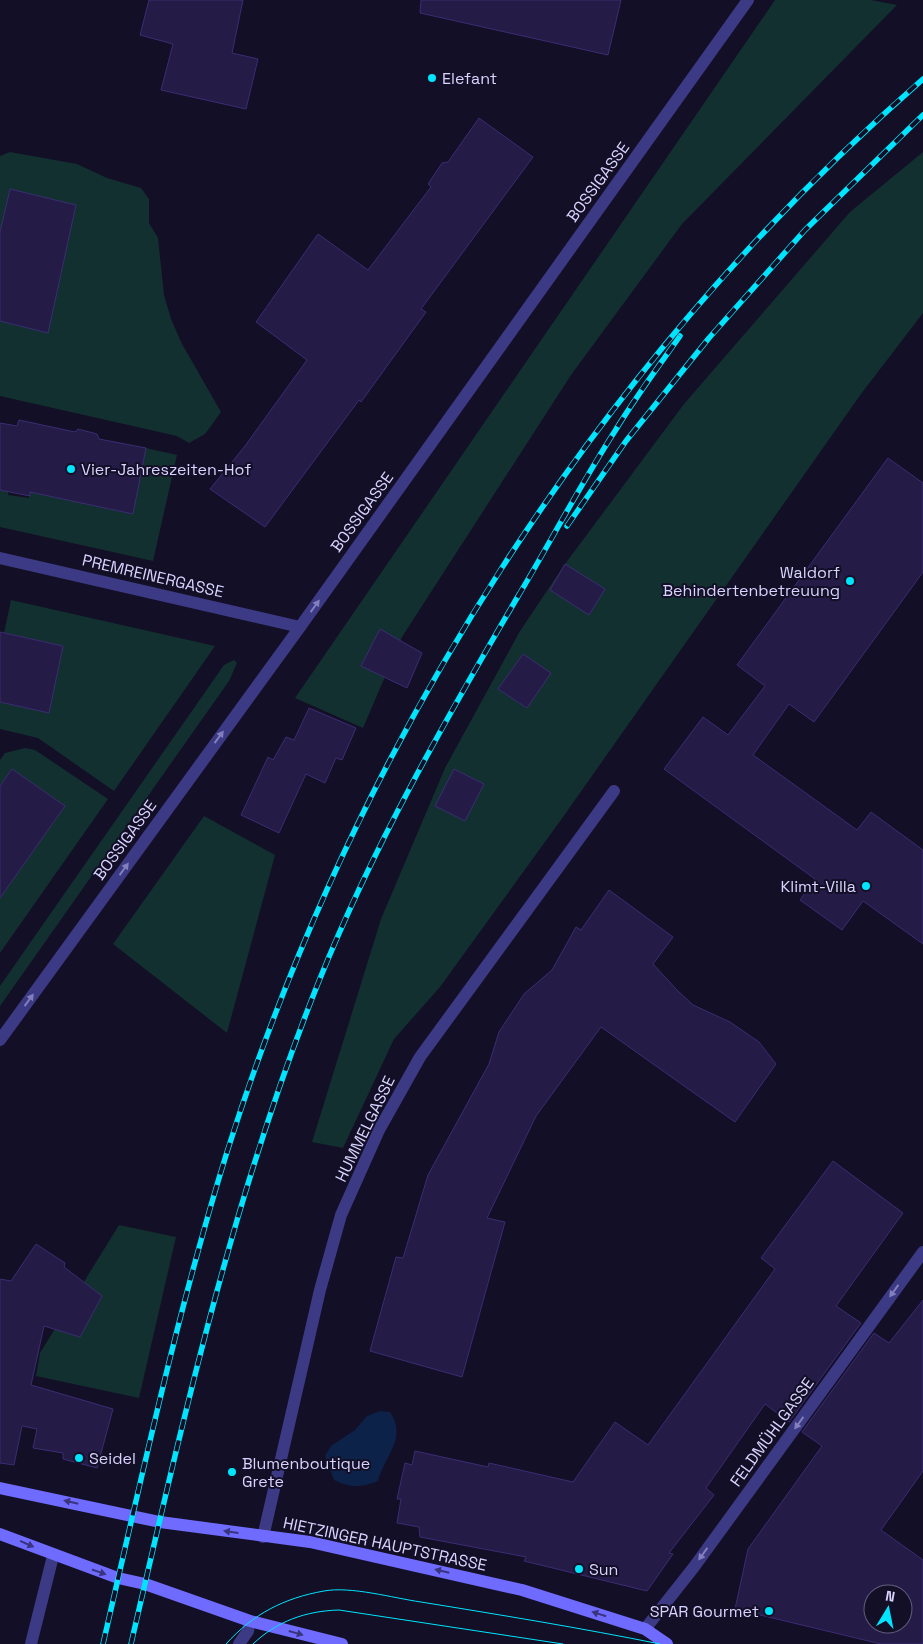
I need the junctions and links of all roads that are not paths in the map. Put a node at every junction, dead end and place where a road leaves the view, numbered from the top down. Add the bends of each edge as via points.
1 (748, 0) edge
2 (0, 558) edge
3 (300, 627) junction
4 (614, 792) dead end
5 (0, 1040) edge
6 (923, 1252) edge
7 (0, 1488) edge
8 (0, 1534) edge
9 (262, 1536) junction
10 (54, 1556) junction
11 (250, 1620) junction
12 (645, 1629) junction
13 (322, 1642) edge
14 (31, 1644) edge
15 (239, 1644) edge
16 (342, 1644) edge
17 (667, 1644) edge

3 -> 1 street, BOSSIGASSE
2 - 3 street, PREMREINERGASSE
5 -> 3 street, BOSSIGASSE
4 - 9 street, HUMMELGASSE via 420,1057 379,1130 341,1215
6 -> 12 street, FELDMÜHLGASSE via 694,1567
9 -> 7 main road, HIETZINGER HAUPTSTRASSE via 160,1522
8 -> 10 main road
12 -> 9 main road, HIETZINGER HAUPTSTRASSE via 522,1590 310,1542
10 -> 11 main road
10 - 14 street
11 -> 13 main road
11 - 15 street via 248,1631
12 - 17 main road, HIETZINGER HAUPTSTRASSE
13 - 16 main road

